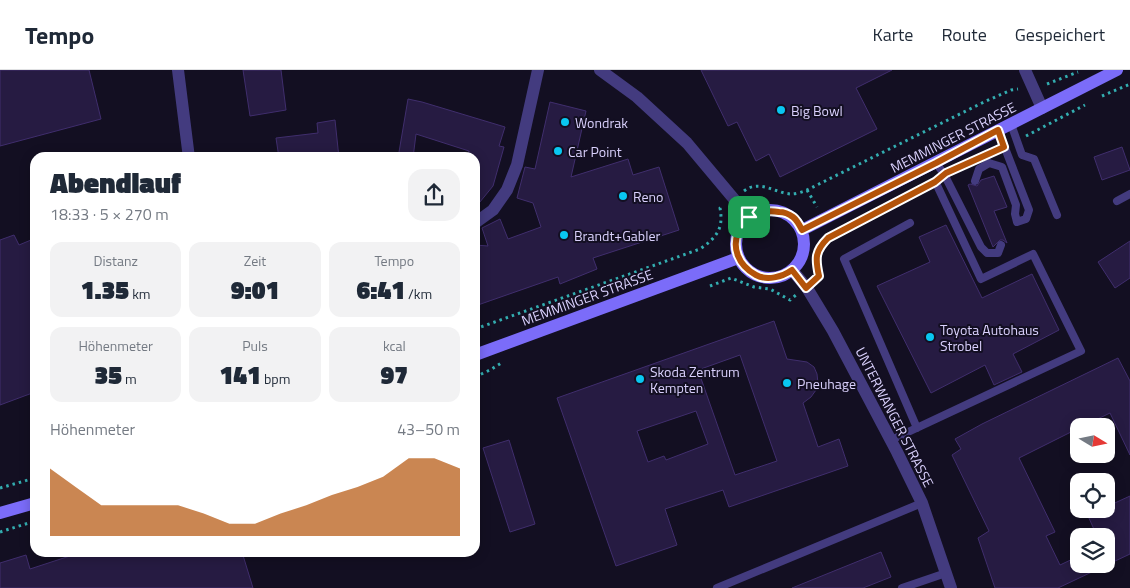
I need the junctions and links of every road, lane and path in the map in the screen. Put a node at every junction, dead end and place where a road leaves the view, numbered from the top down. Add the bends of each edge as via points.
1 (178, 70) edge
2 (538, 70) edge
3 (600, 70) edge
4 (1025, 70) edge
5 (1081, 70) edge
6 (1117, 70) edge
7 (1130, 84) edge
8 (1032, 87) junction
9 (1098, 98) dead end
10 (1090, 102) dead end
11 (1042, 108) junction
12 (1011, 124) junction
13 (998, 130) junction
14 (1017, 141) junction
15 (188, 152) edge
16 (936, 163) junction
17 (975, 181) dead end
18 (935, 182) joint
19 (1130, 194) edge
20 (734, 199) junction
21 (1117, 201) dead end
22 (1057, 215) dead end
23 (749, 217) junction
24 (480, 219) edge
25 (910, 223) dead end
26 (802, 230) junction
27 (1001, 245) dead end
28 (738, 258) junction
29 (792, 270) junction
30 (706, 287) dead end
31 (806, 288) junction
32 (480, 327) edge
33 (480, 353) edge
34 (506, 359) dead end
35 (480, 374) edge
36 (917, 428) junction
37 (891, 440) junction
38 (30, 479) edge
39 (0, 488) edge
40 (922, 503) junction
41 (30, 504) edge
42 (0, 513) edge
43 (30, 523) edge
44 (0, 532) edge
45 (946, 573) junction
46 (717, 588) edge
47 (902, 588) edge
48 (951, 588) edge

1 - 15 street
2 - 24 street via 517,165 507,190 493,210
3 - 20 street via 638,97 687,143
4 - 8 street
5 - 8 path via 1052,83
6 - 11 main road, MEMMINGER STRASSE
7 - 9 path
8 - 11 street
8 - 20 path via 1011,90 984,102 807,190 794,194 758,185 747,188
10 - 14 path
11 - 12 main road, MEMMINGER STRASSE
12 - 13 main road, MEMMINGER STRASSE
12 - 14 lane
13 - 16 main road, MEMMINGER STRASSE
13 - 17 lane via 1029,210 1026,219 1017,222 1016,204 1002,167 990,163 978,169
14 - 22 lane via 1022,155 1034,159
16 - 26 main road, MEMMINGER STRASSE
16 - 27 lane via 981,247 987,253 998,253
18 - 31 path via 828,238 816,255 819,276
18 - 36 lane via 981,279 1033,254 1081,351
19 - 21 lane
20 - 23 street
20 - 32 path via 720,208 720,227 713,240 700,249
23 - 26 main road via 763,211 783,212 793,217
23 - 28 main road via 737,235
25 - 36 lane via 844,259
26 - 29 main road via 805,238 802,256
28 - 29 main road via 743,266 761,277 776,277
28 - 33 main road, MEMMINGER STRASSE
29 - 31 street, UNTERWANGER STRASSE
30 - 31 path via 731,278 770,289 790,300
31 - 37 street, UNTERWANGER STRASSE via 833,331
34 - 35 path
36 - 37 lane
37 - 40 street, UNTERWANGER STRASSE
38 - 39 path
40 - 45 street, UNTERWANGER STRASSE
40 - 46 lane
41 - 42 main road
43 - 44 path
45 - 47 lane
45 - 48 street, UNTERWANGER STRASSE

